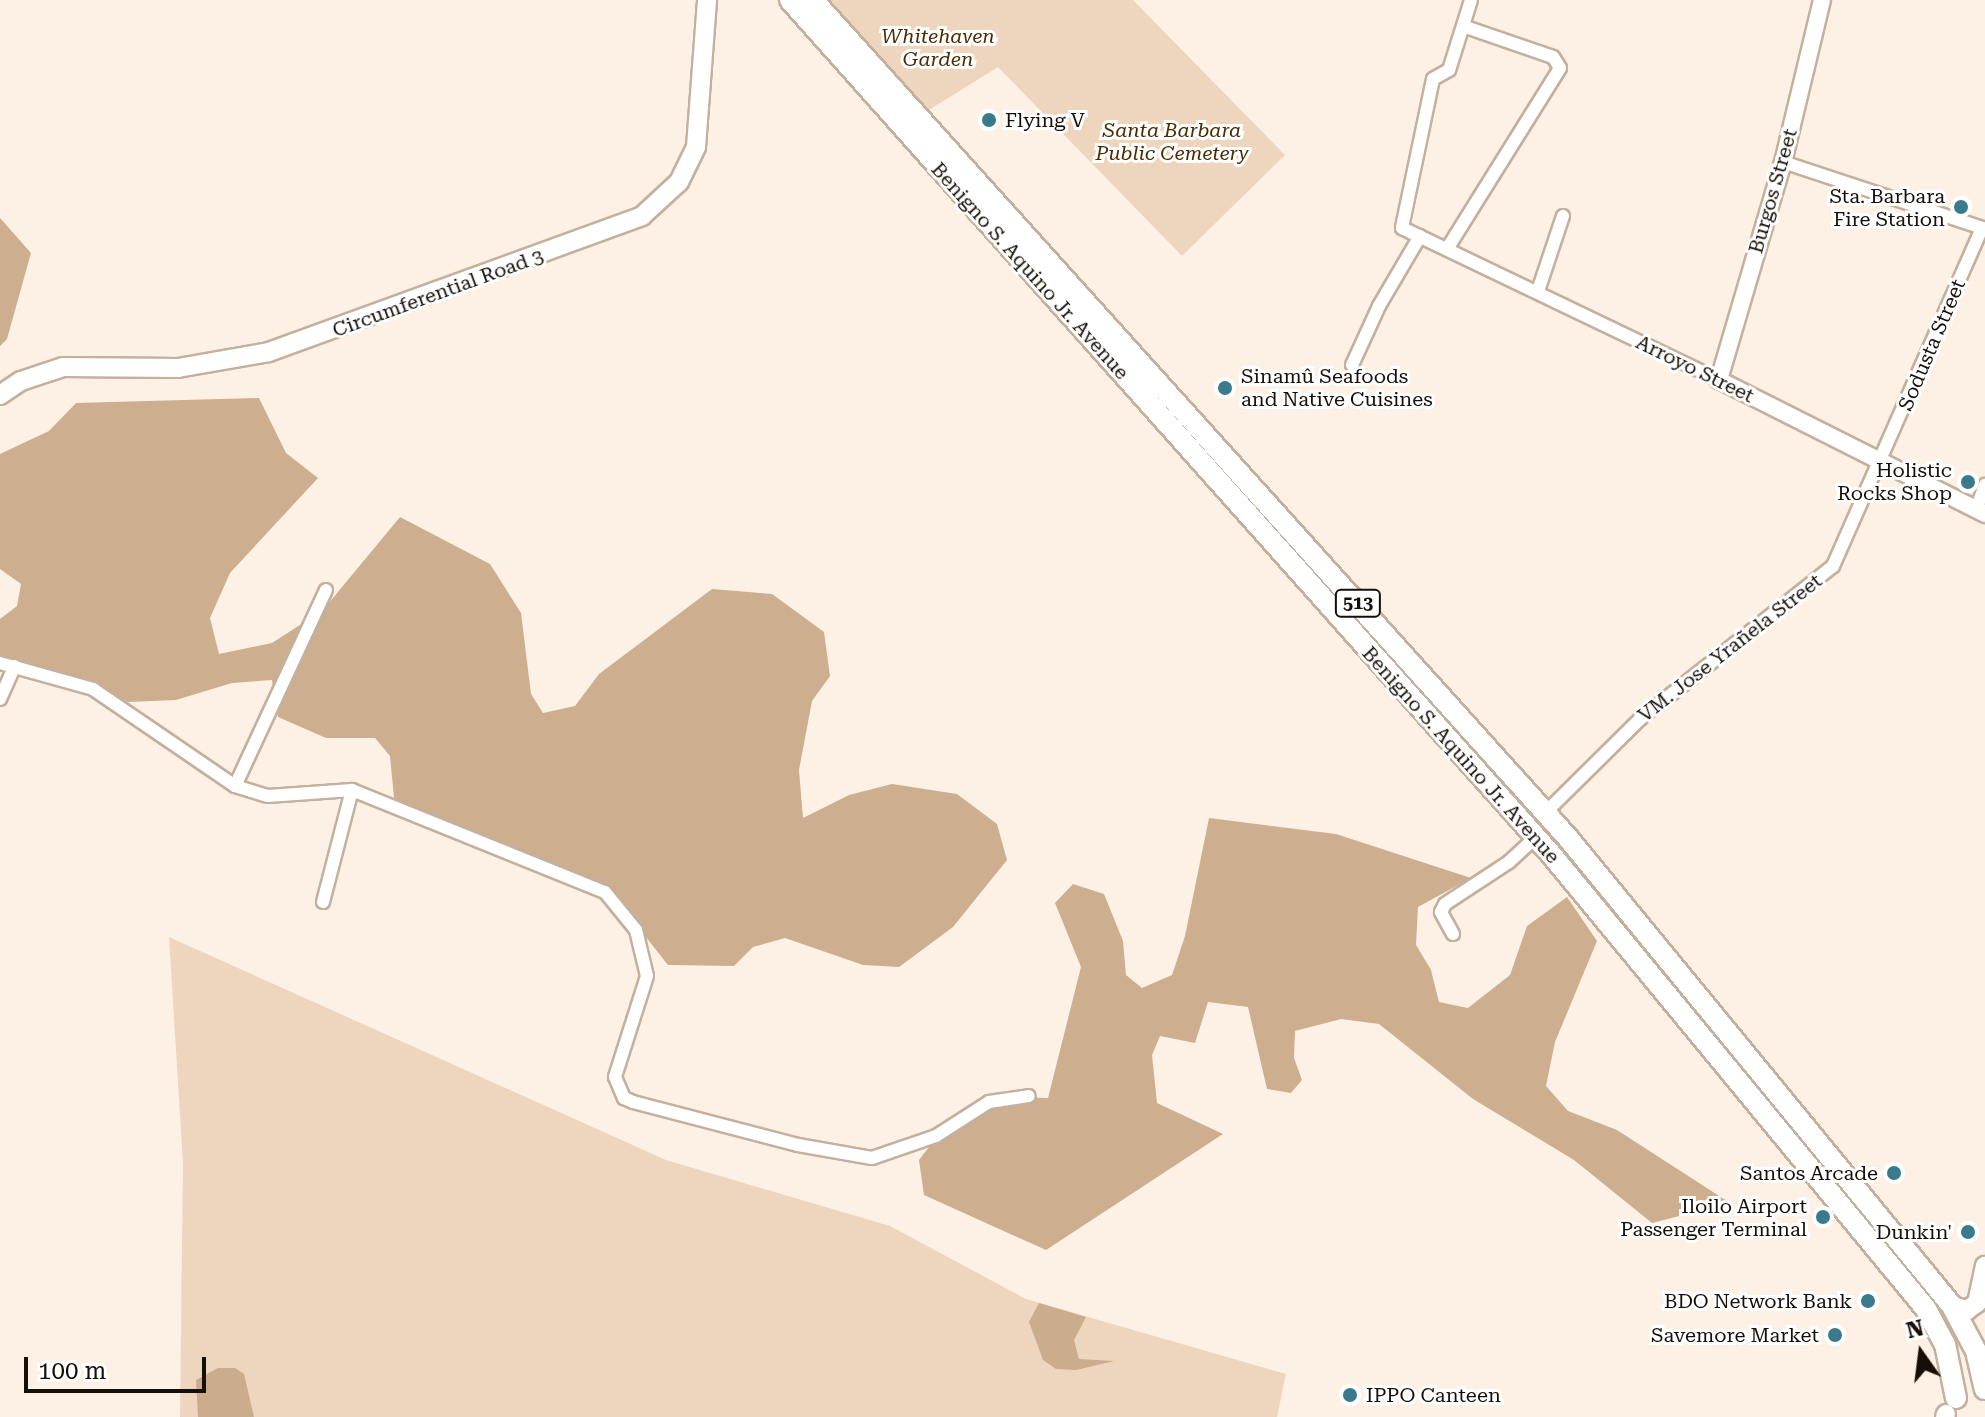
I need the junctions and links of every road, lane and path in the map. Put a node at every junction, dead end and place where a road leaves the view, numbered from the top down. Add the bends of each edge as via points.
1 (707, 0) edge
2 (790, 0) edge
3 (813, 0) edge
4 (1471, 0) edge
5 (1822, 0) edge
6 (1463, 26) junction
7 (1783, 162) junction
8 (1563, 216) dead end
9 (1984, 228) edge
10 (1420, 236) junction
11 (1447, 249) junction
12 (1538, 291) junction
13 (1352, 365) dead end
14 (1719, 380) junction
15 (0, 395) edge
16 (1882, 463) junction
17 (1985, 485) edge
18 (1980, 512) edge
19 (1289, 525) junction
20 (1270, 541) junction
21 (326, 590) dead end
22 (0, 663) edge
23 (15, 666) junction
24 (0, 699) edge
25 (235, 786) junction
26 (352, 790) junction
27 (1546, 812) junction
28 (1535, 838) junction
29 (323, 902) dead end
30 (1453, 934) dead end
31 (1029, 1096) dead end
32 (1883, 1224) junction
33 (1865, 1239) junction
34 (1985, 1266) edge
35 (1952, 1306) junction
36 (1984, 1374) edge
37 (1985, 1397) edge
38 (1948, 1412) edge

1 - 15 main road, Circumferential Road 3 via 696,147 679,182 642,216 269,352 178,368 63,367 21,381
2 - 20 main road, Benigno S. Aquino Jr. Avenue / 513
3 - 19 main road, Benigno S. Aquino Jr. Avenue / 513
4 - 6 street
5 - 7 street, Burgos Street
6 - 10 street, Arroyo Street via 1449,70 1433,79 1402,228
6 - 11 street via 1553,57 1560,68
7 - 9 street
7 - 14 street, Burgos Street
8 - 12 street
9 - 16 street, Sodusta Street
10 - 11 street, Arroyo Street
10 - 13 street
11 - 12 street, Arroyo Street
12 - 14 street, Arroyo Street
14 - 16 street, Arroyo Street
16 - 18 street, Arroyo Street
16 - 27 street, VM. Jose Yrañela Street via 1833,566 1640,719
17 - 18 street
19 - 20 main road
19 - 27 main road, Benigno S. Aquino Jr. Avenue / 513
20 - 28 main road, Benigno S. Aquino Jr. Avenue / 513
21 - 25 street
22 - 23 street
23 - 24 street
23 - 25 street via 93,689
25 - 26 street via 268,796
26 - 29 street
26 - 31 street via 605,892 623,910 636,930 647,976 615,1077 624,1098 798,1145 872,1158 936,1136 989,1102
27 - 32 main road, Benigno S. Aquino Jr. Avenue / 513
28 - 30 street via 1445,904 1441,912
28 - 33 main road, Benigno S. Aquino Jr. Avenue / 513
32 - 33 main road
32 - 35 main road, Benigno S. Aquino Jr. Avenue / 513
33 - 38 main road, Benigno S. Aquino Jr. Avenue / 513 via 1933,1318 1945,1344
34 - 35 main road via 1977,1303 1967,1310
35 - 36 main road, Benigno S. Aquino Jr. Avenue / 513
37 - 38 main road via 1971,1393

